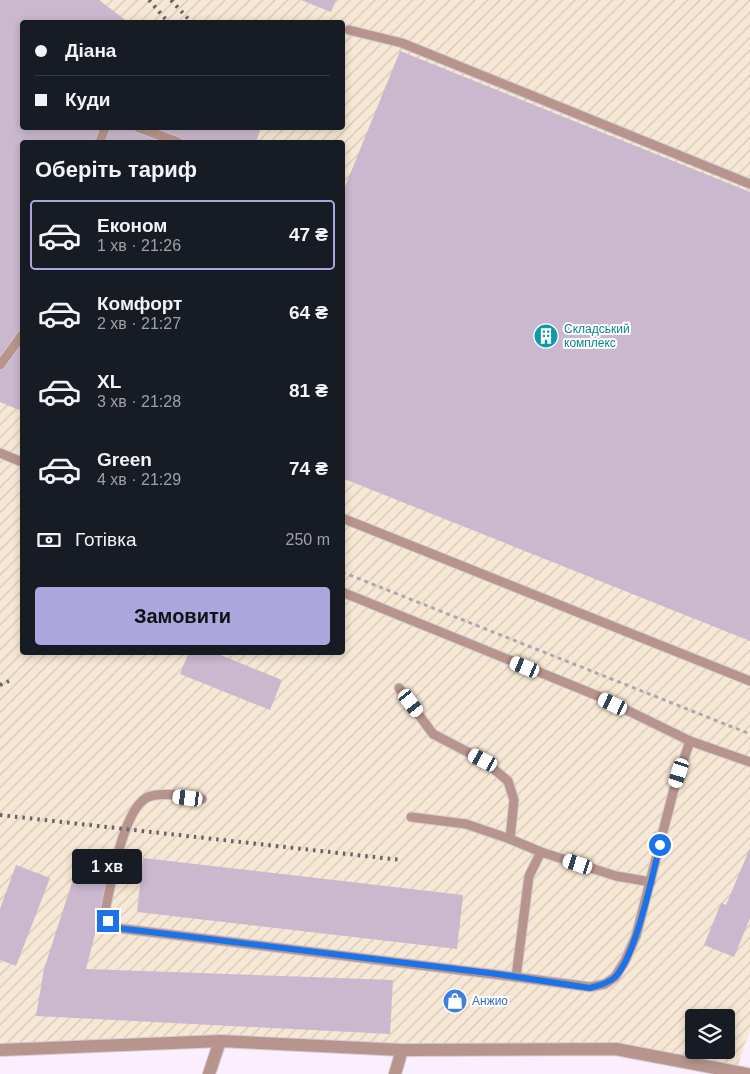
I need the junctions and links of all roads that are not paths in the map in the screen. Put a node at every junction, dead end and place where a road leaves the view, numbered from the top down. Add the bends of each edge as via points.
1 (349, 30) dead end
2 (145, 130) edge
3 (172, 140) edge
4 (750, 184) edge
5 (20, 338) edge
6 (0, 365) edge
7 (0, 453) edge
8 (20, 461) edge
9 (345, 519) edge
10 (345, 593) edge
11 (750, 681) edge
12 (399, 688) dead end
13 (690, 741) junction
14 (750, 762) edge
15 (202, 799) dead end
16 (411, 817) dead end
17 (510, 839) junction
18 (542, 852) junction
19 (650, 882) junction
20 (516, 977) junction
21 (220, 1041) junction
22 (0, 1050) edge
23 (402, 1050) junction
24 (209, 1074) edge
25 (395, 1074) edge
26 (747, 1074) edge

1 - 4 lane via 402,43
2 - 3 lane
5 - 6 lane
7 - 8 lane
9 - 11 lane
10 - 13 lane via 598,696
12 - 17 lane via 433,734 483,760 508,781 514,800
13 - 14 lane
13 - 19 lane
15 - 20 lane via 158,794 148,796 135,809 122,839 105,911 108,921 117,928
16 - 17 lane via 466,824
17 - 18 lane
18 - 19 lane via 616,876
18 - 20 lane via 529,876
19 - 20 lane via 636,936 615,977 590,988
21 - 22 street
21 - 23 street
21 - 24 street
23 - 25 street
23 - 26 street via 616,1048

